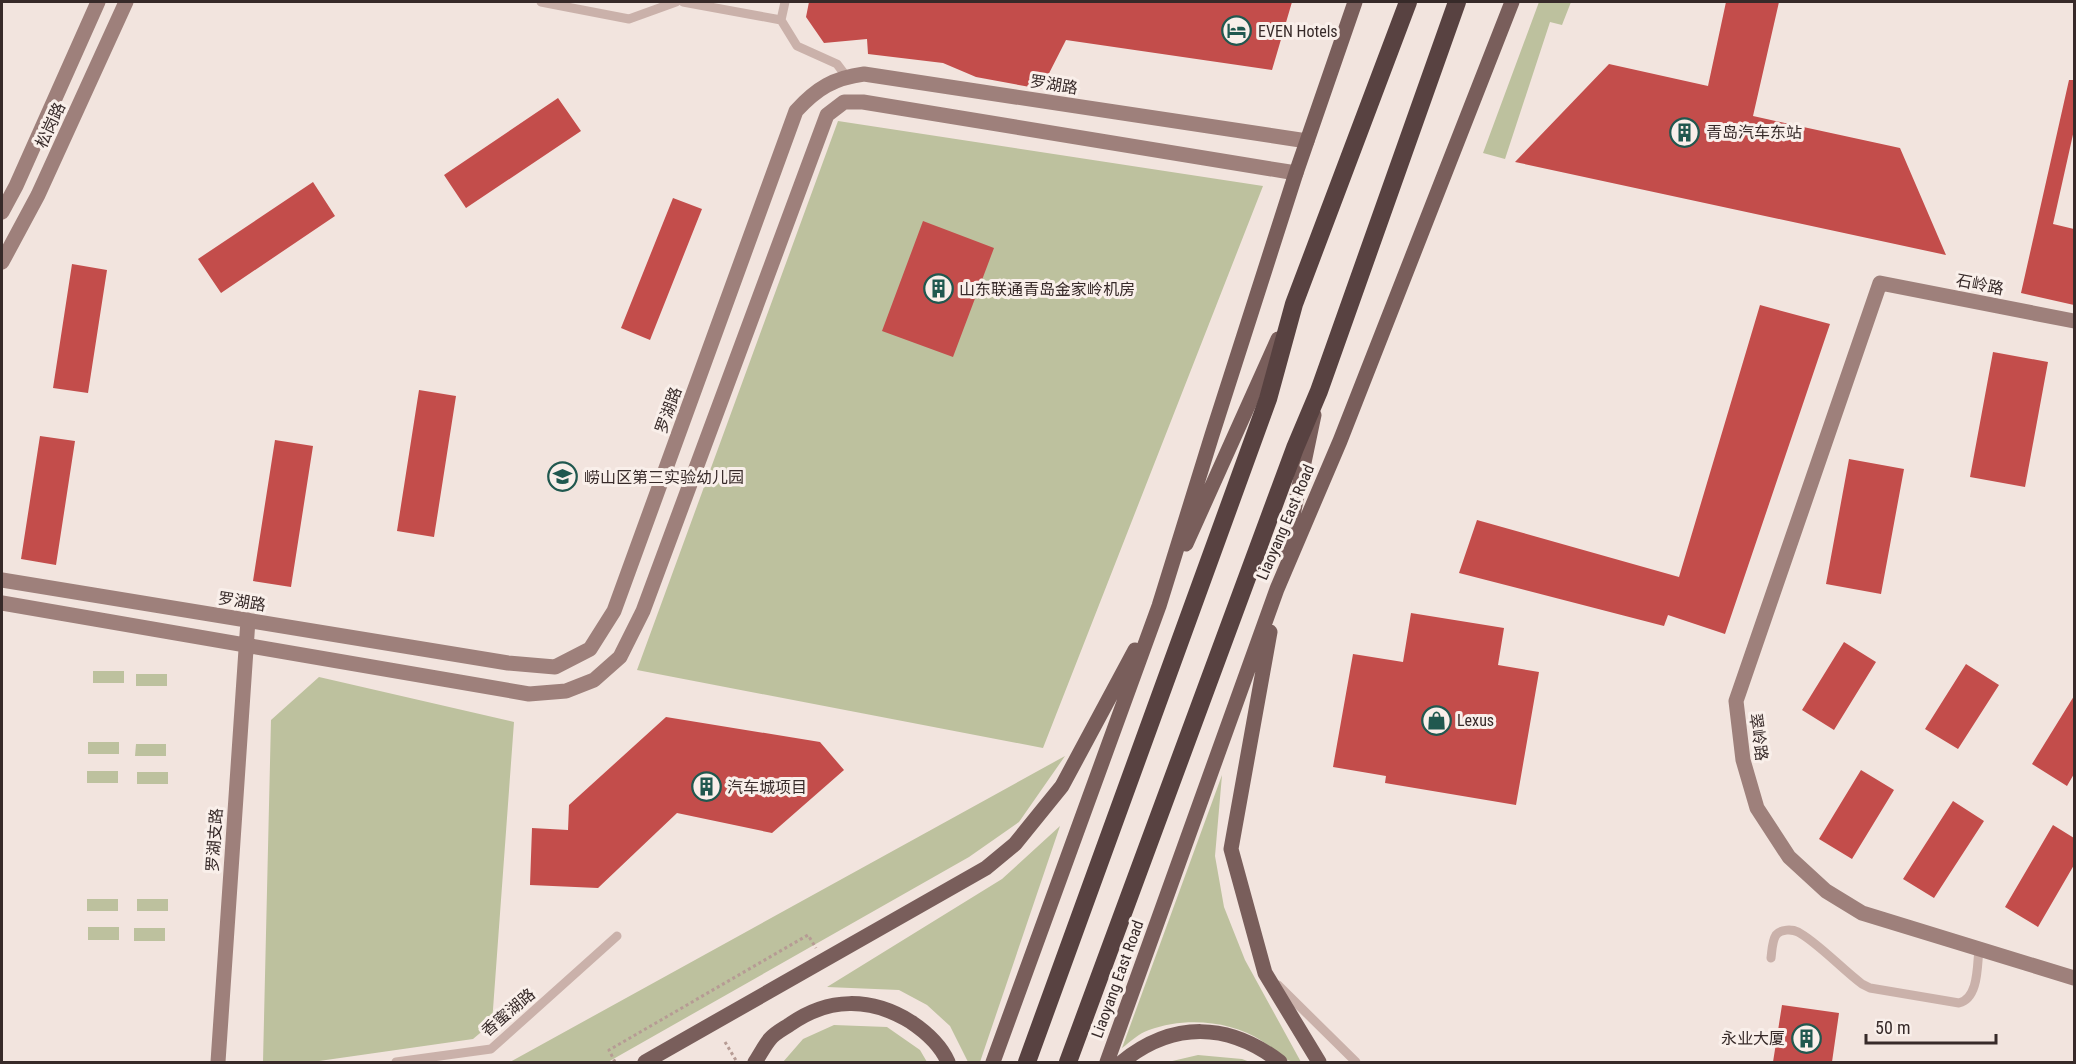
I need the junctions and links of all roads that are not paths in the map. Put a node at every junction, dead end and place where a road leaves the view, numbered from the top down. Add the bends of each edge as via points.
1 (98, 2) edge
2 (126, 2) edge
3 (541, 2) edge
4 (676, 2) edge
5 (683, 2) edge
6 (785, 2) edge
7 (1355, 2) edge
8 (1408, 2) edge
9 (1457, 2) edge
10 (1512, 2) edge
11 (781, 20) junction
12 (846, 76) junction
13 (1307, 141) junction
14 (1296, 173) junction
15 (2, 212) edge
16 (2, 262) edge
17 (1880, 283) joint
18 (1294, 304) junction
19 (2074, 321) edge
20 (1319, 392) junction
21 (2, 580) edge
22 (1277, 589) junction
23 (2, 603) edge
24 (1159, 606) junction
25 (248, 620) junction
26 (245, 645) junction
27 (617, 936) dead end
28 (1979, 949) junction
29 (1771, 958) dead end
30 (1266, 973) junction
31 (2074, 978) edge
32 (218, 1062) edge
33 (396, 1062) edge
34 (645, 1062) edge
35 (755, 1062) edge
36 (948, 1062) edge
37 (993, 1062) edge
38 (1027, 1062) edge
39 (1068, 1062) edge
40 (1107, 1062) edge
41 (1122, 1062) edge
42 (1280, 1062) edge
43 (1319, 1062) edge
44 (1356, 1062) edge

1 - 15 street, 松岗路
2 - 16 street, 松岗路 via 38,195
3 - 4 lane via 628,19
5 - 11 lane
6 - 11 lane
7 - 13 main road
8 - 18 highway
9 - 20 highway, Liaoyang East Road
10 - 22 main road, Liaoyang East Road via 1340,441
11 - 12 lane via 797,46 837,64
12 - 13 street, 罗湖路 via 864,74
12 - 25 street, 罗湖路 via 811,94 796,111 614,611 590,649 555,667 508,663
13 - 14 main road
14 - 24 main road
14 - 26 street via 844,102 827,114 643,611 620,657 594,680 566,691 529,694
17 - 19 street, 石岭路
17 - 28 street, 翠岭路 via 1736,701 1743,760 1757,808 1789,857 1826,891 1862,913
18 - 24 main road
18 - 38 highway via 1268,399
20 - 22 main road
20 - 39 highway, Liaoyang East Road
21 - 25 street, 罗湖路
22 - 30 main road via 1231,849
22 - 40 main road, Liaoyang East Road
23 - 26 street
24 - 34 main road via 1062,786 1015,844 986,868
24 - 37 main road
25 - 26 street, 罗湖支路
26 - 32 street, 罗湖支路
27 - 33 lane, 香蜜湖路 via 491,1049
28 - 29 lane via 1974,987 1970,997 1959,1003 1870,988 1791,930 1776,934
28 - 31 street, 翠岭路
30 - 43 main road
30 - 44 lane
35 - 36 main road via 771,1038 799,1017 835,1004 867,1004 895,1012 923,1030
41 - 42 main road via 1161,1038 1191,1031 1222,1033 1258,1047

